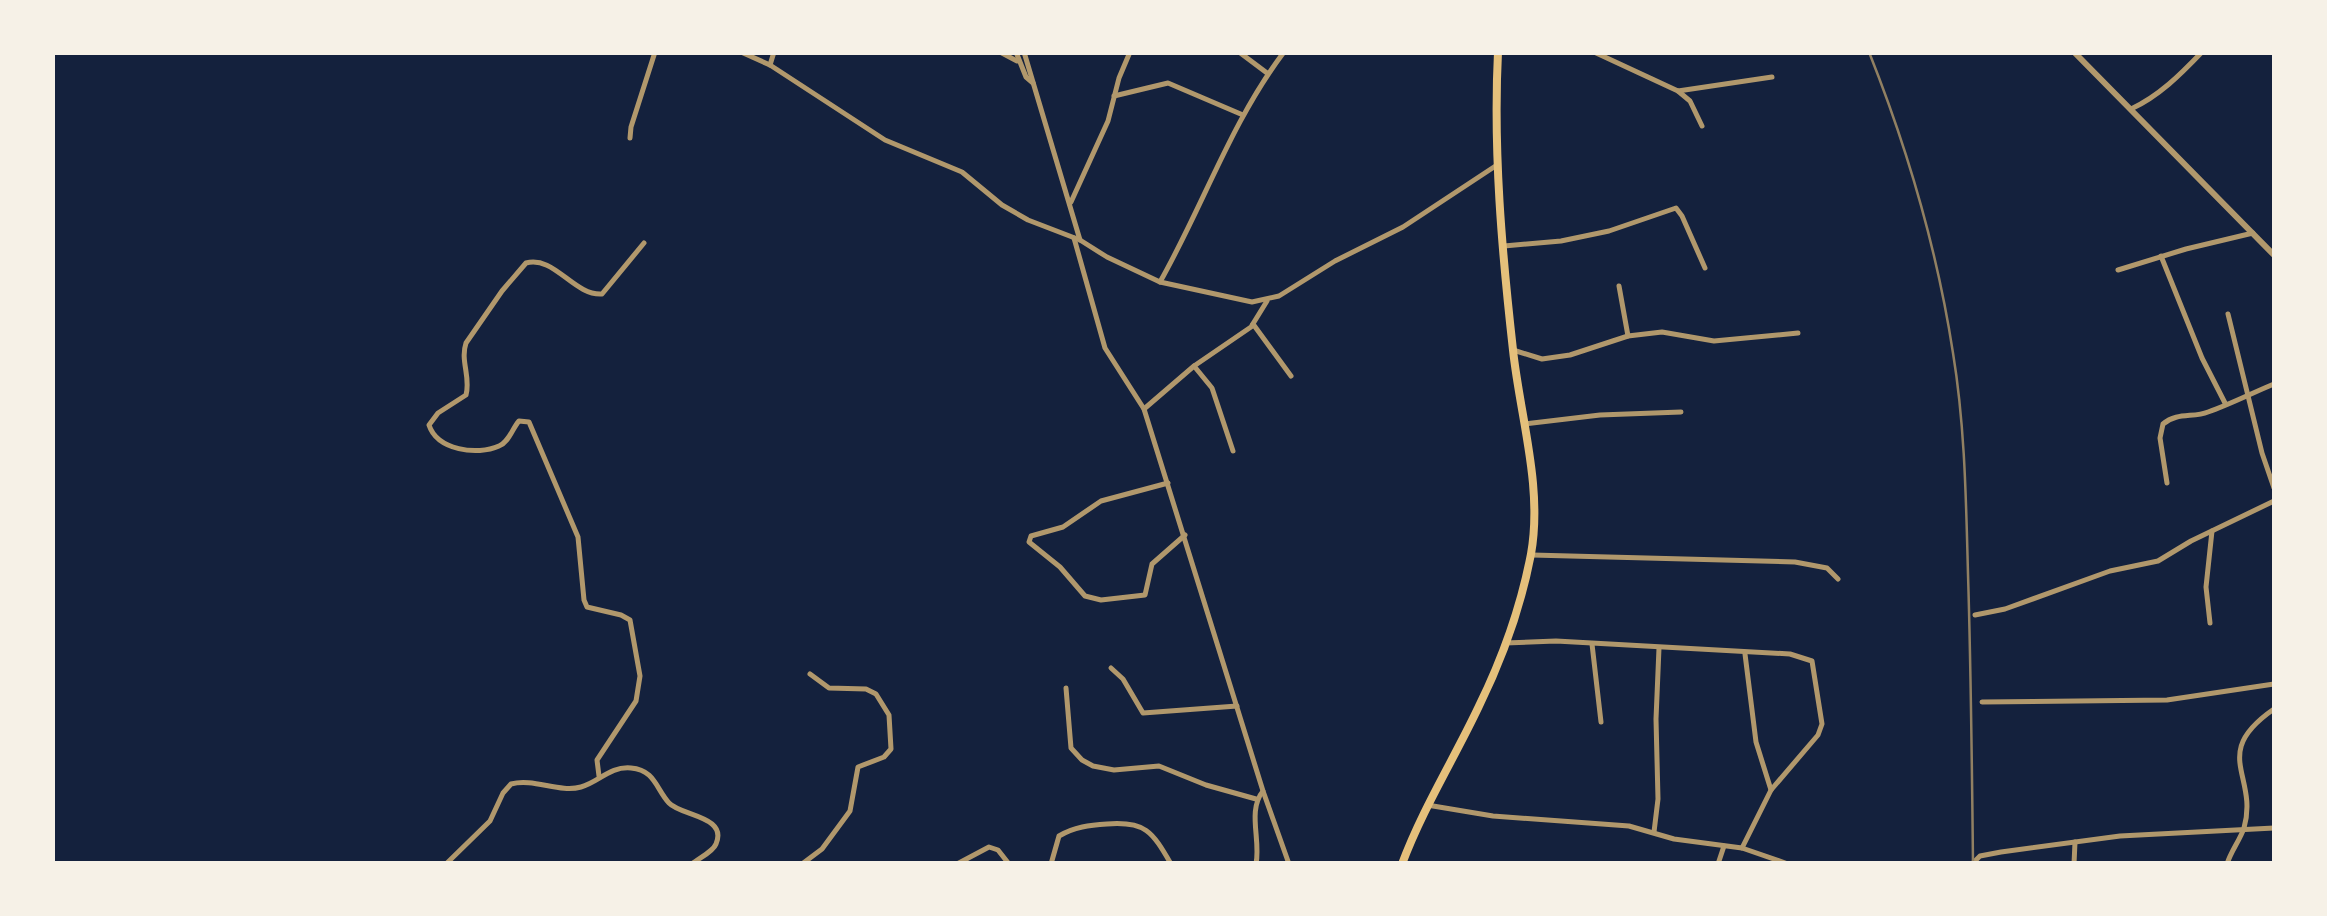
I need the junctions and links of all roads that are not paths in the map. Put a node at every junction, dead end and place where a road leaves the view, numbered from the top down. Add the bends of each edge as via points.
1 (655, 52) edge
2 (742, 52) edge
3 (774, 52) edge
4 (1000, 52) edge
5 (1020, 52) edge
6 (1130, 52) edge
7 (1239, 52) edge
8 (1284, 52) edge
9 (1498, 52) edge
10 (1594, 52) edge
11 (2074, 52) edge
12 (2202, 52) edge
13 (1020, 62) junction
14 (770, 65) junction
15 (1267, 73) junction
16 (1772, 77) dead end
17 (1033, 84) junction
18 (1678, 90) junction
19 (1114, 96) junction
20 (2131, 109) junction
21 (1243, 116) junction
22 (1702, 126) dead end
23 (630, 138) dead end
24 (1500, 164) junction
25 (1071, 202) junction
26 (2253, 233) junction
27 (1077, 239) junction
28 (644, 243) dead end
29 (1504, 246) junction
30 (2274, 255) edge
31 (2161, 256) junction
32 (1705, 268) dead end
33 (2118, 270) dead end
34 (1160, 282) junction
35 (1619, 286) dead end
36 (1267, 301) junction
37 (2228, 314) dead end
38 (1252, 324) junction
39 (1798, 334) dead end
40 (1628, 336) junction
41 (1513, 350) junction
42 (1194, 366) junction
43 (1290, 376) dead end
44 (2274, 384) edge
45 (2248, 395) junction
46 (2225, 403) junction
47 (1144, 409) junction
48 (1681, 412) dead end
49 (1524, 424) junction
50 (1233, 451) dead end
51 (1168, 483) junction
52 (2167, 483) dead end
53 (2274, 488) edge
54 (2274, 501) edge
55 (2212, 531) junction
56 (1185, 535) junction
57 (1530, 555) junction
58 (1838, 579) dead end
59 (1975, 615) dead end
60 (2210, 622) dead end
61 (1506, 643) junction
62 (1592, 644) junction
63 (1659, 648) junction
64 (1744, 654) junction
65 (1111, 668) dead end
66 (810, 674) dead end
67 (2274, 684) edge
68 (1066, 688) dead end
69 (1982, 702) dead end
70 (1237, 706) junction
71 (2274, 709) edge
72 (1601, 722) dead end
73 (599, 776) junction
74 (1263, 790) junction
75 (1772, 790) junction
76 (1256, 799) junction
77 (1426, 805) junction
78 (2274, 828) edge
79 (2244, 830) junction
80 (1654, 832) junction
81 (2075, 842) junction
82 (1724, 846) junction
83 (1742, 848) junction
84 (446, 864) edge
85 (692, 864) edge
86 (802, 864) edge
87 (957, 864) edge
88 (1010, 864) edge
89 (1051, 864) edge
90 (1170, 864) edge
91 (1256, 864) edge
92 (1289, 864) edge
93 (1402, 864) edge
94 (1718, 864) edge
95 (1788, 864) edge
96 (1972, 864) edge
97 (2074, 864) edge
98 (2227, 864) edge

1 - 23 street
2 - 14 street
3 - 14 street
4 - 13 street
5 - 13 street
5 - 17 street
6 - 19 street
7 - 15 street
8 - 15 street
9 - 24 main road
10 - 18 street
11 - 20 street
12 - 20 street
13 - 17 street
14 - 27 street via 885,140 962,172 1015,213
15 - 21 street
16 - 18 street
17 - 25 street
18 - 22 street
19 - 21 street via 1168,84
19 - 25 street
20 - 26 street
21 - 34 street
24 - 29 main road
24 - 36 street via 1403,227
25 - 27 street
26 - 30 street
26 - 31 street
27 - 34 street
27 - 47 street via 1104,348
28 - 73 street via 602,294 588,293 542,262 526,263 466,342 466,395 430,425 441,442 467,449 496,448 518,421 530,422 578,537 587,607 630,620 640,686 597,760
29 - 32 street via 1582,237 1676,208
29 - 41 main road
31 - 33 street
31 - 46 street
34 - 36 street
35 - 40 street
36 - 38 street
37 - 45 street
38 - 42 street
38 - 43 street
39 - 40 street via 1714,341 1662,332
40 - 41 street via 1556,358
41 - 49 main road
42 - 47 street
42 - 50 street via 1212,388
44 - 45 street
45 - 46 street
45 - 53 street
46 - 52 street via 2163,424
47 - 51 street
48 - 49 street
49 - 57 main road via 1534,528
51 - 56 street
51 - 56 street via 1101,501 1029,542 1085,596 1130,599 1145,595 1152,564
54 - 55 street
55 - 59 street via 2158,562
55 - 60 street
56 - 70 street
57 - 58 street via 1795,562 1827,568
57 - 61 main road
61 - 62 street
61 - 77 main road
62 - 63 street
62 - 72 street
63 - 64 street
63 - 80 street
64 - 75 street via 1756,742
64 - 75 street via 1807,658 1816,669 1818,735
65 - 70 street via 1143,713
66 - 86 street via 829,688 876,694 889,715 891,749 858,767 850,811
67 - 69 street via 2167,700
68 - 76 street via 1071,748 1082,760 1114,770 1159,766
70 - 74 street
71 - 79 street via 2240,744
73 - 84 street via 576,788 511,784 490,821
73 - 85 street via 618,769 646,772 675,808 710,820 717,843
74 - 76 street
74 - 92 street
75 - 83 street
76 - 91 street
77 - 80 street
77 - 93 main road
78 - 79 street
79 - 81 street
79 - 98 street
80 - 82 street
81 - 96 street via 1980,856
81 - 97 street
82 - 83 street
82 - 94 street
83 - 95 street
87 - 88 street via 989,846
89 - 90 street via 1066,832 1127,822 1150,832

